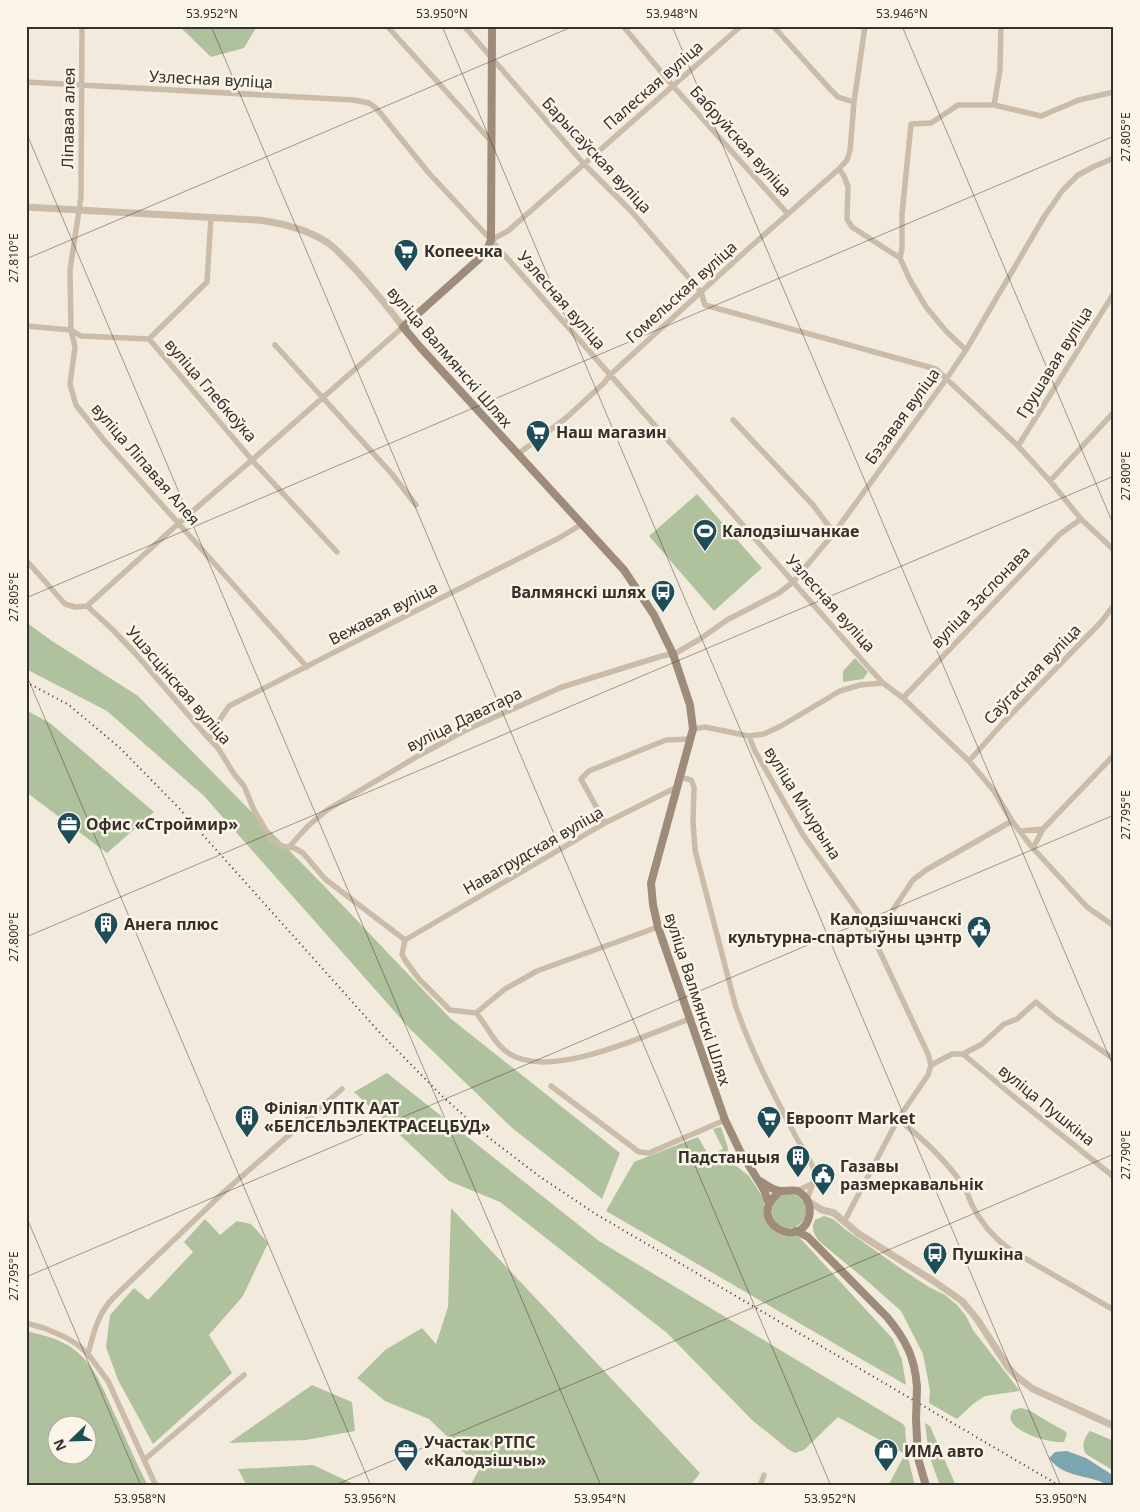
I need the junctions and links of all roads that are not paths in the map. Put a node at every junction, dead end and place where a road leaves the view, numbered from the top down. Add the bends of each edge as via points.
1 (82, 26) edge
2 (387, 26) edge
3 (464, 26) edge
4 (492, 26) edge
5 (623, 26) edge
6 (741, 26) edge
7 (773, 26) edge
8 (865, 26) edge
9 (1001, 26) edge
10 (492, 58) junction
11 (26, 82) edge
12 (82, 86) junction
13 (673, 86) junction
14 (1114, 92) edge
15 (854, 102) junction
16 (994, 105) junction
17 (491, 141) junction
18 (1114, 158) edge
19 (584, 164) junction
20 (839, 169) junction
21 (26, 207) edge
22 (78, 209) junction
23 (788, 214) junction
24 (211, 217) junction
25 (491, 240) junction
26 (900, 258) junction
27 (701, 292) junction
28 (1114, 293) edge
29 (690, 302) junction
30 (705, 305) junction
31 (26, 326) edge
32 (403, 326) junction
33 (70, 330) junction
34 (149, 339) junction
35 (276, 345) dead end
36 (966, 350) junction
37 (610, 374) junction
38 (947, 378) junction
39 (323, 396) junction
40 (1114, 412) edge
41 (733, 420) dead end
42 (1018, 446) junction
43 (518, 454) junction
44 (252, 460) junction
45 (1050, 481) junction
46 (416, 505) dead end
47 (1081, 519) junction
48 (179, 523) junction
49 (582, 524) junction
50 (834, 533) junction
51 (1114, 550) edge
52 (337, 552) dead end
53 (26, 560) edge
54 (793, 582) junction
55 (1114, 605) edge
56 (87, 606) junction
57 (672, 654) junction
58 (308, 667) junction
59 (883, 682) junction
60 (902, 698) junction
61 (693, 729) junction
62 (749, 736) junction
63 (210, 739) junction
64 (692, 739) junction
65 (1114, 754) edge
66 (969, 762) junction
67 (680, 777) junction
68 (677, 787) junction
69 (1012, 821) junction
70 (605, 823) junction
71 (1044, 830) junction
72 (1020, 831) junction
73 (289, 847) junction
74 (1033, 848) junction
75 (1114, 926) edge
76 (658, 927) junction
77 (872, 935) junction
78 (405, 940) junction
79 (476, 1013) junction
80 (689, 1019) junction
81 (963, 1054) junction
82 (1114, 1058) edge
83 (931, 1065) junction
84 (551, 1086) dead end
85 (342, 1089) dead end
86 (898, 1119) junction
87 (725, 1120) junction
88 (1114, 1177) edge
89 (758, 1180) junction
90 (812, 1184) junction
91 (781, 1191) junction
92 (796, 1191) junction
93 (808, 1201) junction
94 (769, 1204) junction
95 (822, 1210) junction
96 (808, 1220) junction
97 (844, 1222) junction
98 (796, 1231) junction
99 (808, 1237) junction
100 (1114, 1310) edge
101 (26, 1324) edge
102 (88, 1354) junction
103 (244, 1375) dead end
104 (1114, 1426) edge
105 (144, 1460) junction
106 (764, 1475) dead end
107 (156, 1486) edge
108 (760, 1486) edge
109 (926, 1486) edge

1 - 12 street, Ліпавая алея
2 - 17 street
3 - 10 street, Барысаўская вуліца
4 - 10 main road
5 - 13 street, Бабруйская вуліца
6 - 13 street, Палеская вуліца
7 - 15 street via 838,97
8 - 15 street
9 - 16 street via 1000,70
10 - 17 main road
10 - 19 street, Барысаўская вуліца
11 - 12 street, Узлесная вуліца
12 - 22 street, Ліпавая алея via 81,197
12 - 25 street, Узлесная вуліца via 369,103
13 - 19 street, Палеская вуліца
13 - 23 street, Бабруйская вуліца
14 - 16 street via 1079,100 1041,116
15 - 20 street via 850,151
16 - 26 street via 958,105 932,123 911,124
17 - 25 main road
18 - 36 street, Бэзавая вуліца via 1078,175 1062,191
19 - 25 street, Палеская вуліца via 508,231
19 - 27 street, Барысаўская вуліца
20 - 23 street, Гомельская вуліца
20 - 26 street via 848,187 847,219 852,227
21 - 22 street, вуліца Валмянскі Шлях
22 - 24 street, вуліца Валмянскі Шлях
22 - 33 street, вуліца Ліпавая Алея via 70,270
23 - 27 street, Гомельская вуліца
24 - 32 street, вуліца Валмянскі Шлях via 274,222 305,231 329,243
24 - 34 street via 207,282
25 - 32 main road via 480,258
25 - 37 street, Узлесная вуліца
26 - 36 street via 926,307
27 - 29 street, Гомельская вуліца
27 - 30 street, Барысаўская вуліца
28 - 42 street, Грушавая вуліца
29 - 30 street
29 - 37 street, Гомельская вуліца
30 - 38 street via 936,369
31 - 33 street
32 - 39 street, вуліца Глебкоўка
32 - 43 main road, вуліца Валмянскі Шлях
33 - 34 street via 82,336
33 - 48 street, вуліца Ліпавая Алея via 75,347 70,384 76,405
34 - 44 street, вуліца Глебкоўка
35 - 39 street
36 - 38 street, Бэзавая вуліца
37 - 43 street, Гомельская вуліца via 566,418
37 - 54 street, Узлесная вуліца
38 - 42 street
38 - 50 street, Бэзавая вуліца
39 - 44 street, вуліца Глебкоўка
39 - 46 street
40 - 45 street
41 - 50 street via 813,504
42 - 45 street
43 - 49 main road, вуліца Валмянскі Шлях
44 - 48 street, вуліца Глебкоўка
44 - 52 street, вуліца Глебкоўка
45 - 47 street
47 - 51 street
47 - 60 street, вуліца Заслонава via 1060,534
48 - 56 street, вуліца Глебкоўка
48 - 58 street, вуліца Ліпавая Алея
49 - 57 main road, вуліца Валмянскі Шлях via 646,600
49 - 58 street, Вежавая вуліца
50 - 54 street, Бэзавая вуліца
53 - 56 street via 65,604
54 - 57 street, Бэзавая вуліца
54 - 59 street, Узлесная вуліца
55 - 66 street, Саўгасная вуліца
56 - 63 street, Ушэсцінская вуліца via 122,640
57 - 61 main road, вуліца Валмянскі Шлях via 690,705
57 - 73 street, вуліца Даватара via 562,687 468,729 326,810
58 - 63 street, Вежавая вуліца via 229,706
59 - 60 street
59 - 62 street via 840,690 781,726 764,734
60 - 66 street
61 - 62 street, вуліца Мічурына via 705,727
61 - 64 main road, вуліца Валмянскі Шлях
62 - 77 street, вуліца Мічурына via 803,835
63 - 73 street, Ушэсцінская вуліца via 244,786 268,835 276,844
64 - 67 main road, вуліца Валмянскі Шлях
64 - 70 street via 666,740 589,771 581,779
65 - 71 street
66 - 69 street via 994,790
67 - 68 main road, вуліца Валмянскі Шлях
67 - 90 street via 690,780 694,787 695,850 742,1026 814,1170
68 - 70 street, Навагрудская вуліца
68 - 76 main road, вуліца Валмянскі Шлях via 652,883
69 - 72 street
69 - 77 street via 913,880
70 - 78 street, Навагрудская вуліца
71 - 72 street
71 - 74 street
72 - 74 street
73 - 78 street, Ушэсцінская вуліца via 303,853 326,879
74 - 75 street via 1087,906
76 - 79 street via 537,971 505,989
76 - 80 main road, вуліца Валмянскі Шлях
77 - 83 street, вуліца Мічурына
78 - 79 street via 402,954 419,979 450,1010
79 - 80 street via 504,1051 522,1060 538,1062 572,1059 607,1050
80 - 87 main road, вуліца Валмянскі Шлях
81 - 82 street via 982,1044 1036,1002
81 - 83 street via 952,1054
81 - 88 street, вуліца Пушкіна
83 - 86 street
84 - 87 street via 640,1152 648,1153
85 - 102 street via 225,1191 113,1298 98,1319
86 - 97 street
86 - 100 street via 950,1168 985,1226 1002,1243
87 - 89 main road, вуліца Валмянскі Шлях
89 - 91 main road
89 - 94 main road, вуліца Валмянскі Шлях
90 - 92 street
90 - 93 street
91 - 92 main road
91 - 94 main road
92 - 93 main road
93 - 95 street
93 - 96 main road
94 - 98 main road via 768,1215 774,1226 784,1232
95 - 96 street
95 - 97 street via 834,1213
96 - 98 main road
96 - 99 main road
97 - 104 street via 962,1301 1008,1367 1033,1389
98 - 99 main road
99 - 109 main road, bridge via 887,1317 906,1344 913,1360 917,1387 918,1458
101 - 102 street via 65,1337
102 - 105 street via 108,1381
103 - 105 street
105 - 107 street
106 - 108 street

